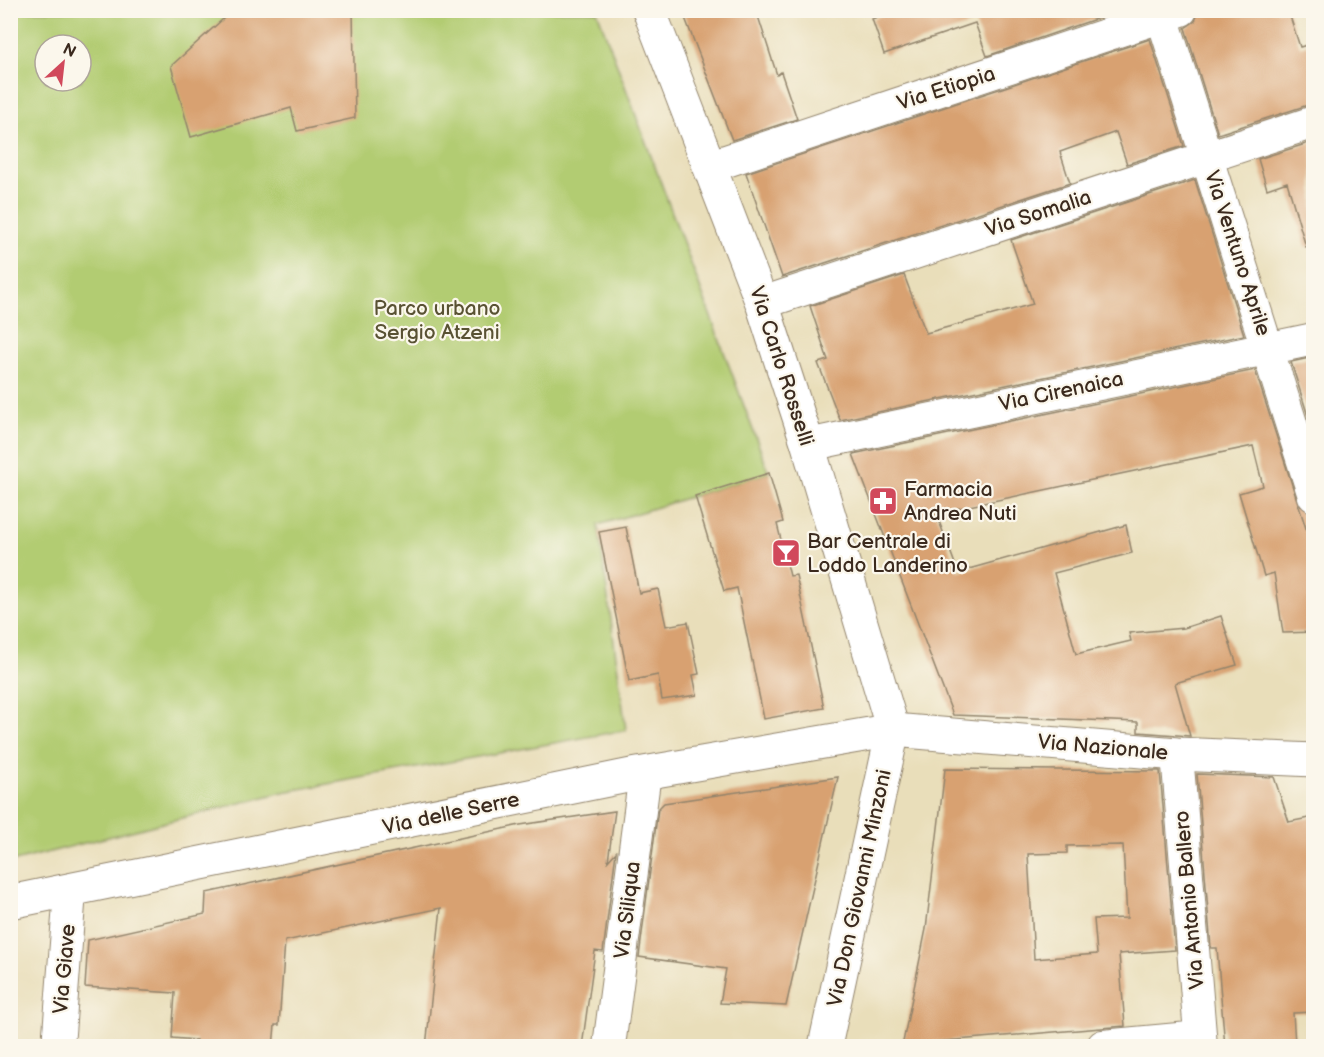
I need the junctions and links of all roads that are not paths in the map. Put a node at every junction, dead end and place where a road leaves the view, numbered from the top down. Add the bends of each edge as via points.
1 (649, 10) edge
2 (1168, 12) edge
3 (1314, 123) edge
4 (1208, 157) junction
5 (711, 166) junction
6 (762, 303) junction
7 (1314, 339) edge
8 (1268, 347) junction
9 (808, 445) junction
10 (1314, 496) edge
11 (893, 730) junction
12 (1177, 753) junction
13 (1314, 760) edge
14 (645, 773) junction
15 (70, 892) junction
16 (10, 902) edge
17 (1201, 1042) edge
18 (58, 1047) edge
19 (609, 1047) edge
20 (825, 1047) edge
21 (1103, 1047) edge

1 - 5 street, Via Carlo Rosselli
2 - 4 street, Via Ventuno Aprile
2 - 5 street, Via Etiopia
3 - 4 street, Via Somalia
4 - 6 street, Via Somalia
4 - 8 street, Via Ventuno Aprile
5 - 6 street, Via Carlo Rosselli
6 - 9 street, Via Carlo Rosselli
7 - 8 street, Via Cirenaica
8 - 9 street, Via Cirenaica
8 - 10 street, Via Ventuno Aprile
9 - 11 street, Via Carlo Rosselli
11 - 12 street, Via Nazionale
11 - 14 street, Via delle Serre
11 - 20 street, Via Don Giovanni Minzoni
12 - 13 street, Via Nazionale
12 - 17 street, Via Antonio Ballero
14 - 15 street, Via delle Serre
14 - 19 street, Via Siliqua
15 - 16 street, Via delle Serre
15 - 18 street, Via Giave
17 - 21 street

